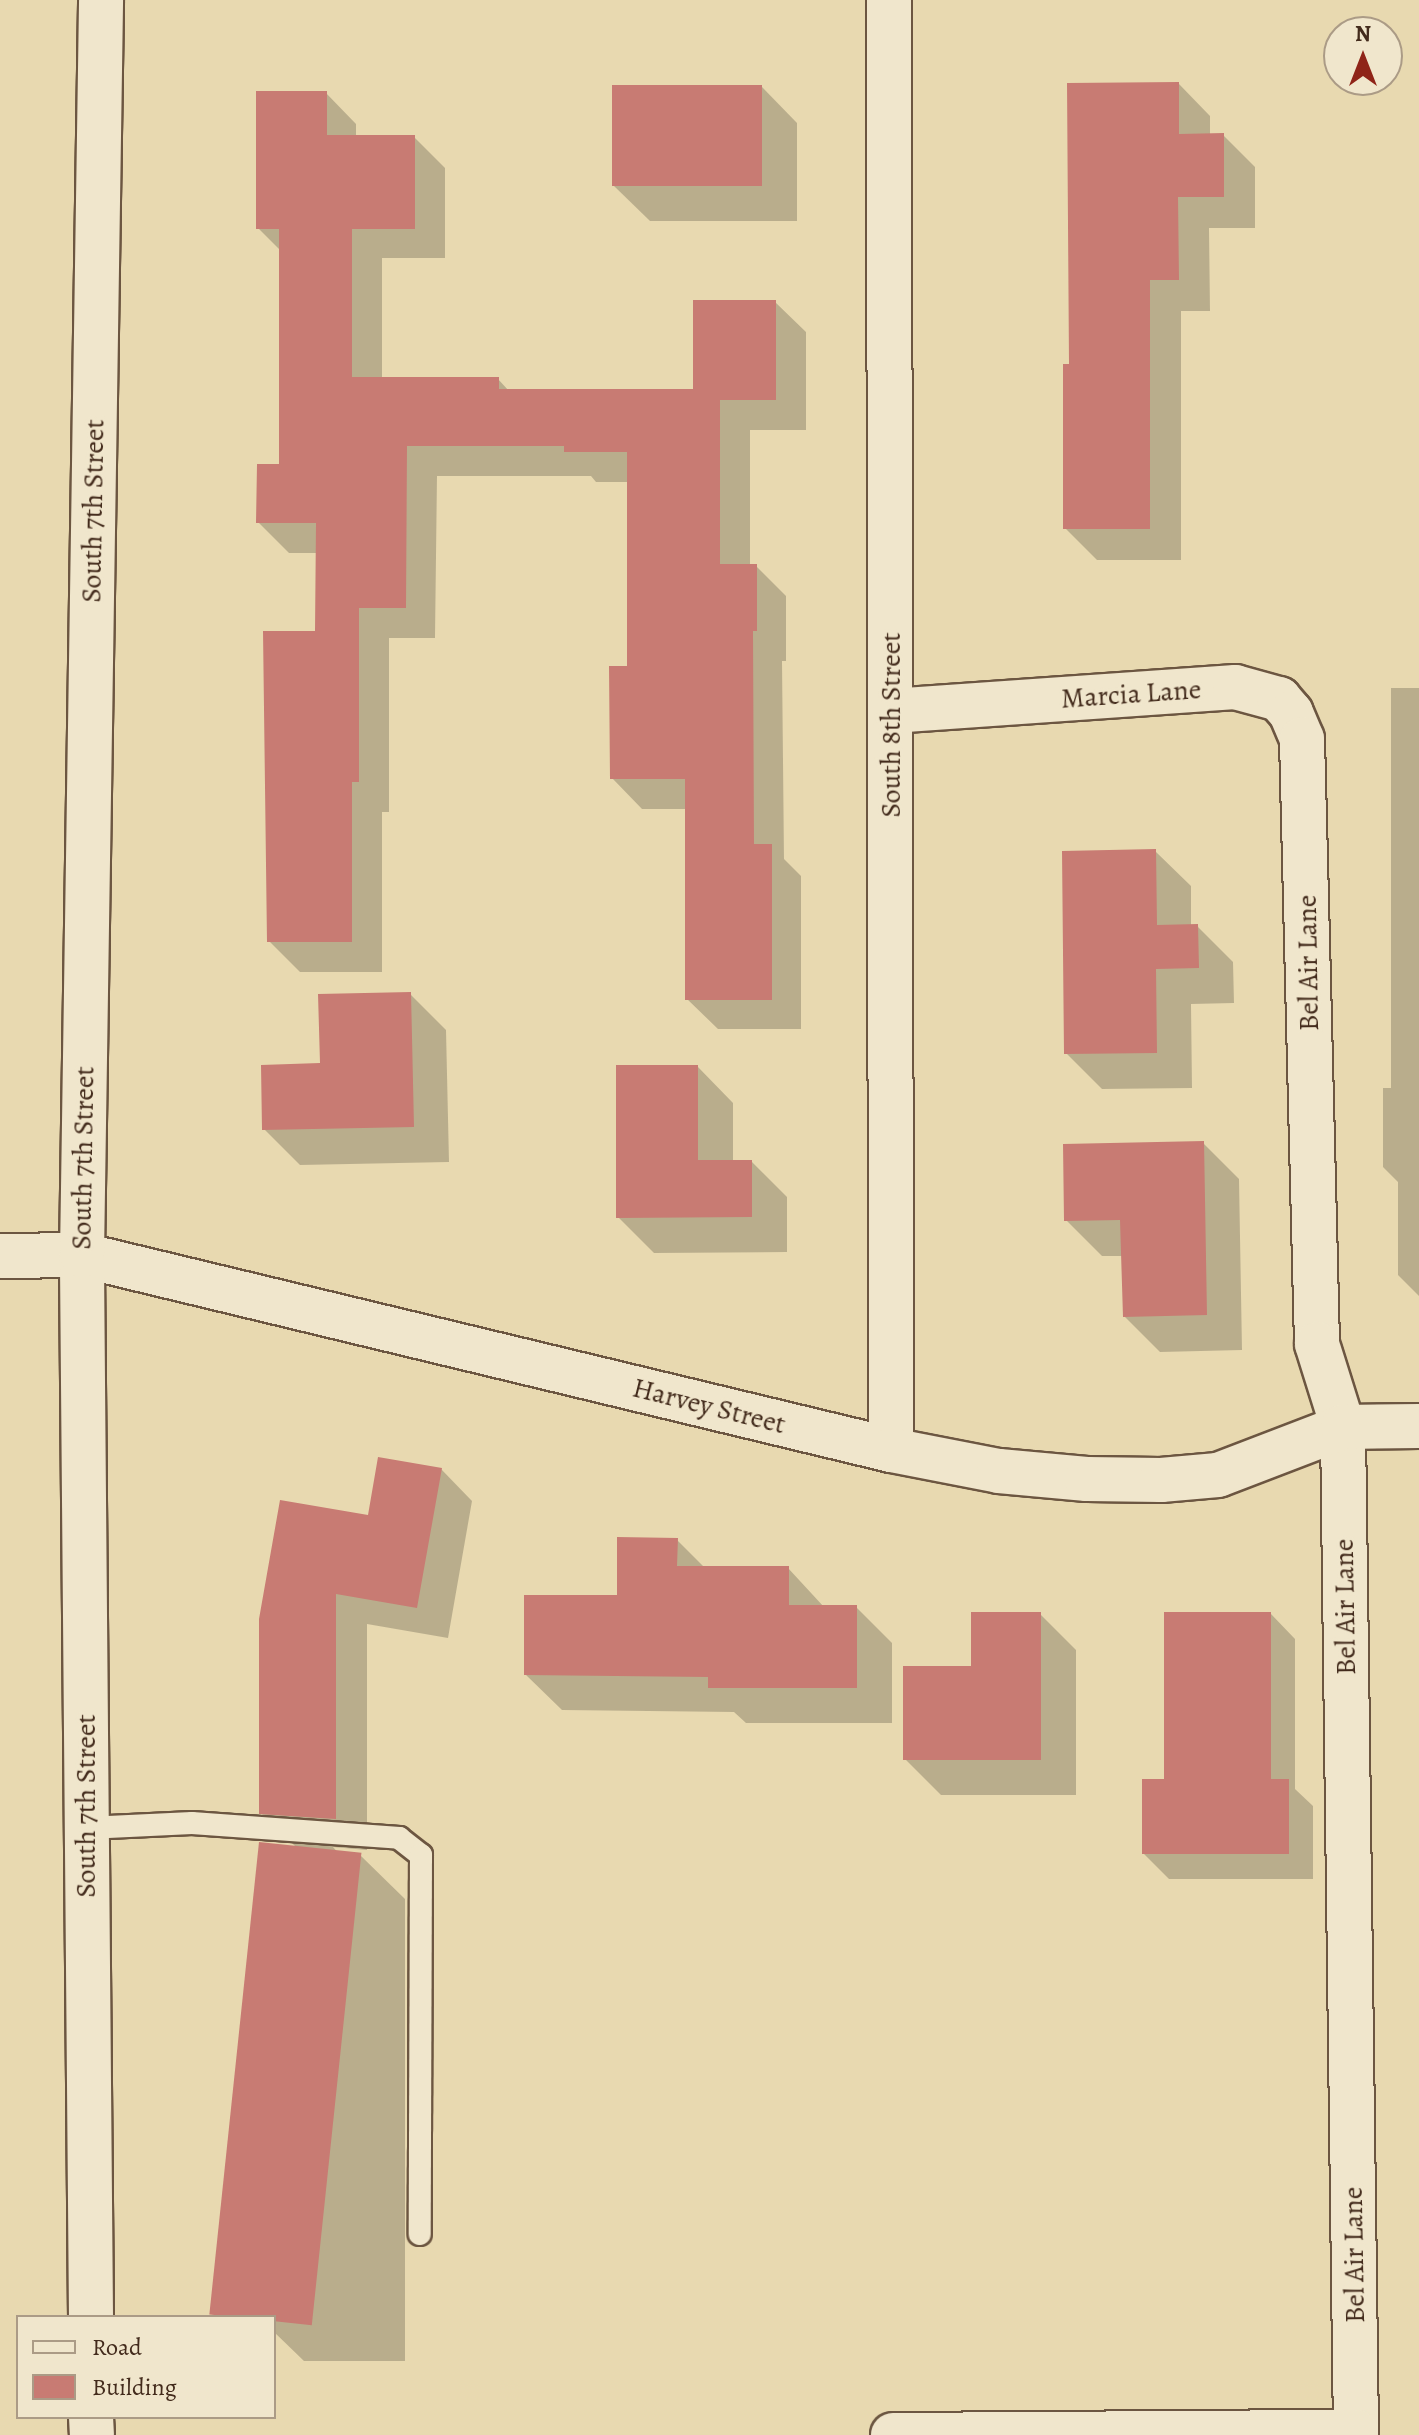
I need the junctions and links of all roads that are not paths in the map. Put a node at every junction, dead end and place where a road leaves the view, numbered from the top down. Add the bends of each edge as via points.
1 (101, 0) edge
2 (889, 0) edge
3 (891, 711) junction
4 (1304, 782) joint
5 (82, 1255) junction
6 (0, 1256) edge
7 (1419, 1426) edge
8 (1343, 1427) junction
9 (891, 1450) junction
10 (87, 1828) junction
11 (420, 2234) dead end
12 (91, 2315) edge
13 (1356, 2434) edge
14 (893, 2435) edge

1 - 5 street, South 7th Street
2 - 3 street, South 8th Street
3 - 4 street, Marcia Lane via 1235,687 1279,699 1291,713 1302,739
3 - 9 street, South 8th Street
4 - 8 street, Bel Air Lane via 1317,1344
5 - 6 street, Harvey Street
5 - 9 street, Harvey Street
5 - 10 street, South 7th Street
7 - 8 street, Harvey Street
8 - 9 street, Harvey Street via 1218,1475 1161,1480 999,1471
8 - 13 street, Bel Air Lane
10 - 11 lane via 192,1823 399,1838 421,1855
10 - 12 street, South 7th Street
13 - 14 street

